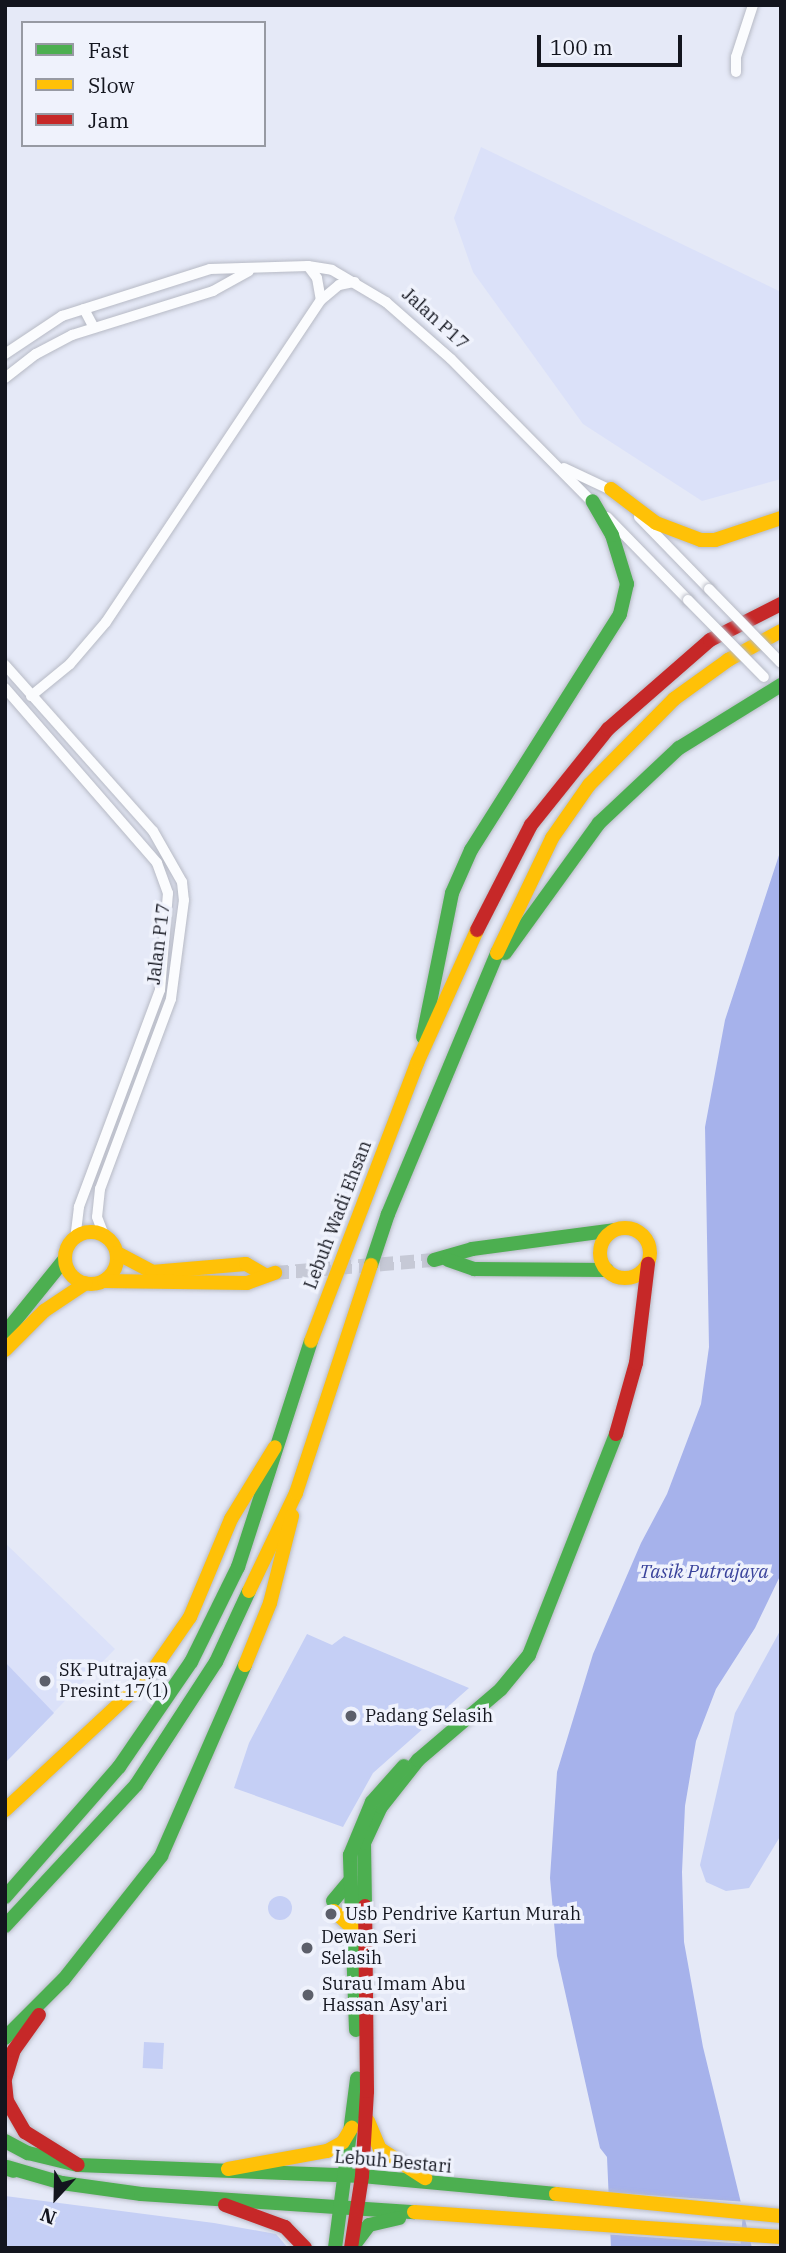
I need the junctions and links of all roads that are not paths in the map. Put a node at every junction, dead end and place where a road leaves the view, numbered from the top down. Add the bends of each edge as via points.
1 (753, 5) edge
2 (736, 72) dead end
3 (308, 266) junction
4 (252, 269) junction
5 (355, 282) junction
6 (321, 300) junction
7 (84, 309) junction
8 (94, 328) junction
9 (5, 354) edge
10 (5, 378) edge
11 (559, 466) junction
12 (611, 489) junction
13 (592, 501) junction
14 (781, 518) edge
15 (781, 604) edge
16 (781, 631) edge
17 (781, 663) edge
18 (5, 665) edge
19 (778, 687) edge
20 (5, 688) edge
21 (31, 696) junction
22 (480, 991) junction
23 (417, 1063) junction
24 (614, 1230) junction
25 (104, 1236) junction
26 (75, 1238) junction
27 (117, 1254) junction
28 (65, 1259) junction
29 (648, 1264) junction
30 (613, 1273) junction
31 (104, 1281) junction
32 (86, 1283) junction
33 (643, 1298) junction
34 (5, 1334) edge
35 (5, 1350) edge
36 (277, 1444) junction
37 (296, 1493) junction
38 (418, 1760) junction
39 (5, 1810) edge
40 (350, 1880) junction
41 (5, 1897) edge
42 (357, 1904) junction
43 (5, 1926) edge
44 (353, 1929) junction
45 (64, 1979) junction
46 (5, 2038) edge
47 (5, 2081) edge
48 (360, 2118) junction
49 (5, 2141) edge
50 (78, 2165) junction
51 (8, 2168) edge
52 (215, 2173) junction
53 (355, 2175) junction
54 (446, 2186) junction
55 (208, 2199) junction
56 (351, 2208) junction
57 (781, 2216) edge
58 (460, 2218) junction
59 (781, 2237) edge
60 (305, 2248) edge
61 (335, 2248) edge
62 (352, 2248) edge

1 - 2 street via 736,57
3 - 4 street, Jalan P17
3 - 5 street, Jalan P17 via 332,270
3 - 6 street via 317,278
4 - 7 street, Jalan P17 via 210,269
4 - 8 street, Jalan P17 via 213,291
5 - 6 street via 339,285
5 - 11 street, Jalan P17 via 386,302 451,359
6 - 21 street via 106,622 70,664
7 - 8 street
7 - 9 street, Jalan P17 via 35,332
8 - 10 street, Jalan P17 via 36,354
11 - 12 street, Jalan P17
11 - 13 street, Jalan P17
12 - 14 main road via 656,523 701,540 715,540
12 - 17 street, Jalan P17, bridge
13 - 19 street, Jalan P17, bridge
13 - 23 main road via 612,536 627,584 620,614 471,850 452,893
15 - 23 main road, Lebuh Wadi Ehsan via 710,640 608,729 569,773 531,825 498,883
16 - 22 main road via 728,660 674,699 589,785 522,894
18 - 21 street, Jalan P17
19 - 22 main road via 679,748 599,823
20 - 26 street, Jalan P17 via 157,863 169,893 160,990 79,1207
21 - 25 street, Jalan P17 via 165,846 182,882 184,900 164,1023 100,1189 97,1217
22 - 37 main road via 388,1214
23 - 36 main road, Lebuh Wadi Ehsan via 316,1326
24 - 29 main road via 626,1227 640,1232 649,1244
24 - 30 main road via 600,1248
24 - 30 main road via 472,1249 441,1260 474,1269
25 - 26 main road via 92,1232
25 - 27 main road
26 - 28 main road
27 - 31 main road via 115,1269
27 - 31 main road via 160,1273 246,1265 269,1273 235,1283
28 - 32 main road via 71,1275
28 - 34 main road
29 - 30 main road via 639,1274
29 - 33 main road
30 - 33 main road
31 - 32 main road
32 - 35 main road via 44,1311
33 - 38 main road via 636,1363 613,1450 529,1655 501,1689
36 - 39 main road via 231,1519 190,1617 149,1676
36 - 41 main road, Lebuh Wadi Ehsan via 273,1471 238,1567 191,1662 119,1767
37 - 43 main road via 216,1662 136,1785
37 - 45 main road via 270,1603 162,1856 131,1901
38 - 40 main road via 389,1780 364,1816 353,1843
38 - 42 main road via 368,1831
40 - 42 main road
40 - 44 main road via 334,1906
42 - 44 main road
42 - 48 main road
44 - 48 main road
45 - 46 main road
45 - 47 main road via 14,2050
47 - 50 main road via 7,2101 25,2132
48 - 52 main road via 343,2142 327,2151
48 - 53 main road
48 - 54 main road via 394,2162
49 - 50 main road, Lebuh Bestari via 40,2157
50 - 52 main road, Lebuh Bestari
51 - 55 main road via 62,2183
52 - 53 main road, Lebuh Bestari
53 - 54 main road, Lebuh Bestari
53 - 56 main road
54 - 57 main road, Lebuh Bestari
55 - 56 main road
55 - 60 main road via 285,2227
56 - 58 main road
56 - 61 main road
56 - 62 main road
58 - 59 main road
58 - 62 main road via 387,2218 369,2225

